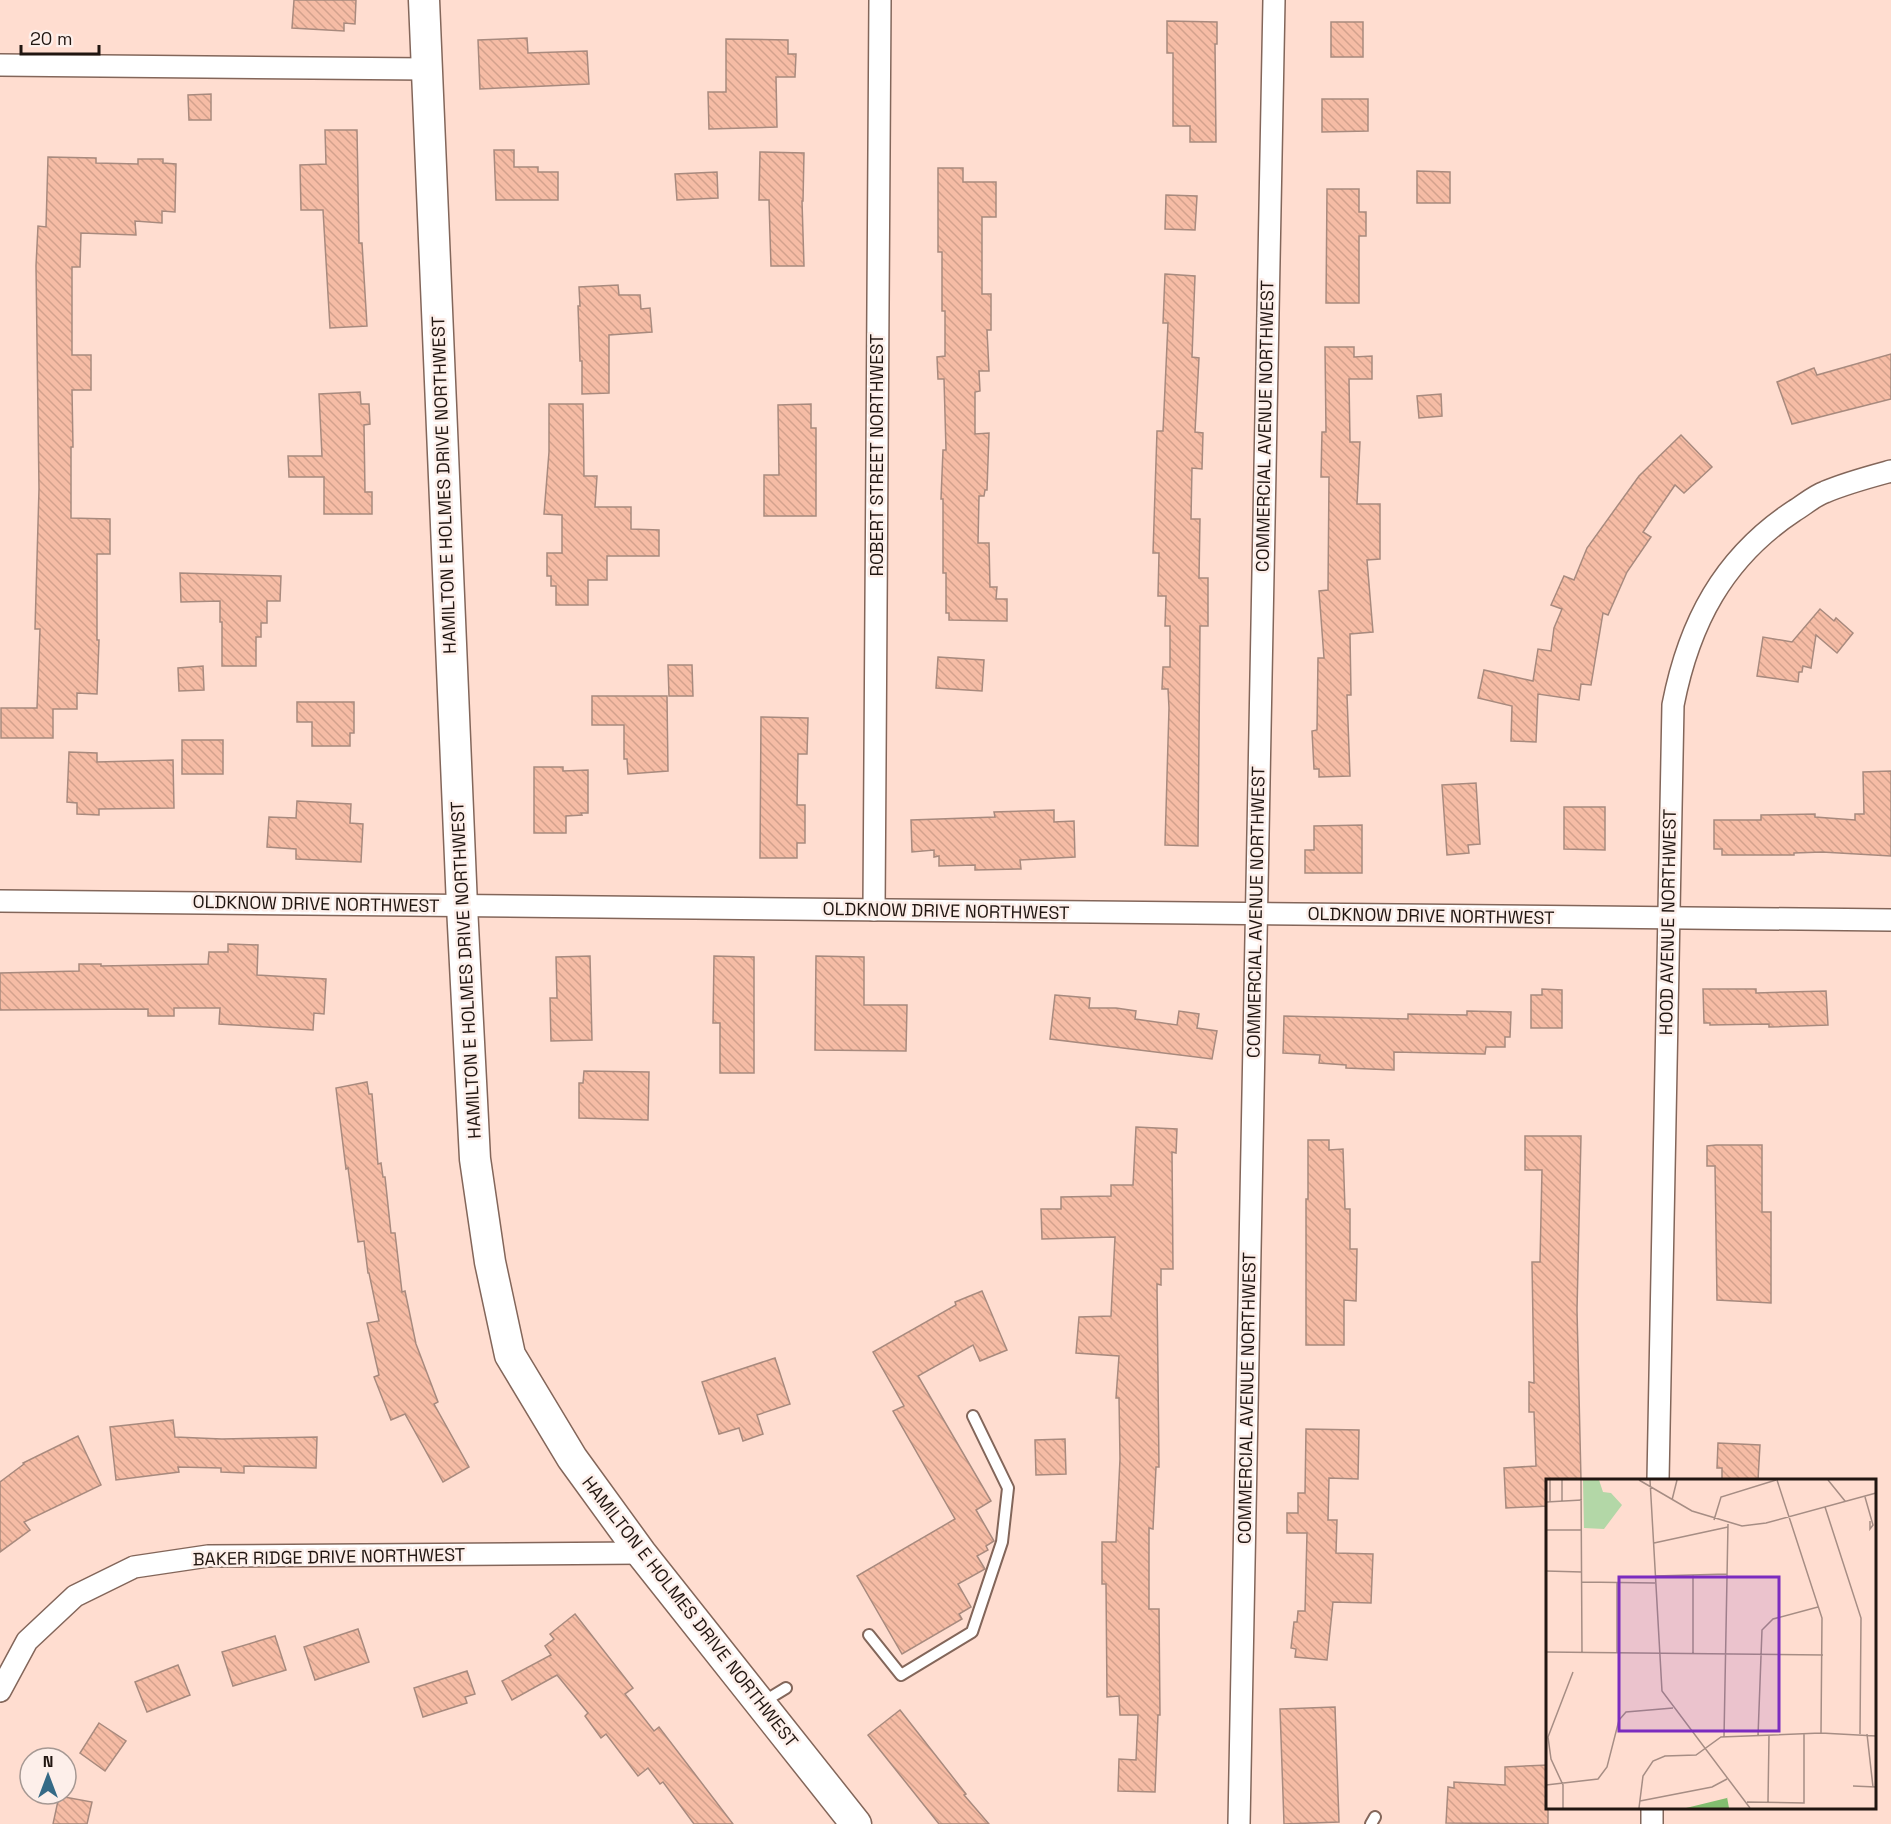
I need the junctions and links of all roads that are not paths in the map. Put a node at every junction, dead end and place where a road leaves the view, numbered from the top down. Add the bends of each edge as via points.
1 (424, 0) edge
2 (880, 0) edge
3 (1274, 0) edge
4 (0, 65) edge
5 (427, 69) junction
6 (1891, 471) edge
7 (0, 901) edge
8 (462, 906) junction
9 (874, 910) junction
10 (1256, 914) junction
11 (1668, 918) junction
12 (1891, 920) edge
13 (973, 1416) dead end
14 (1658, 1479) edge
15 (641, 1553) junction
16 (869, 1635) dead end
17 (786, 1688) dead end
18 (0, 1691) edge
19 (760, 1704) junction
20 (856, 1824) edge
21 (1239, 1824) edge

1 - 5 main road, HAMILTON E HOLMES DRIVE NORTHWEST
2 - 9 street, ROBERT STREET NORTHWEST
3 - 10 street, COMMERCIAL AVENUE NORTHWEST
4 - 5 street
5 - 8 main road, HAMILTON E HOLMES DRIVE NORTHWEST
6 - 11 street, HOOD AVENUE NORTHWEST via 1823,492 1774,524 1743,553 1695,626 1673,705
7 - 8 street, OLDKNOW DRIVE NORTHWEST
8 - 9 street, OLDKNOW DRIVE NORTHWEST
8 - 15 main road, HAMILTON E HOLMES DRIVE NORTHWEST via 475,1159 490,1263 510,1354 572,1458
9 - 10 street, OLDKNOW DRIVE NORTHWEST
10 - 11 street, OLDKNOW DRIVE NORTHWEST
10 - 21 street, COMMERCIAL AVENUE NORTHWEST
11 - 12 street, OLDKNOW DRIVE NORTHWEST
11 - 14 street, HOOD AVENUE NORTHWEST
13 - 16 lane via 1008,1488 1002,1542 972,1632 901,1676
15 - 18 street, BAKER RIDGE DRIVE NORTHWEST via 208,1556 134,1567 75,1596 27,1641
15 - 19 main road, HAMILTON E HOLMES DRIVE NORTHWEST
17 - 19 lane
19 - 20 main road, HAMILTON E HOLMES DRIVE NORTHWEST via 805,1752

